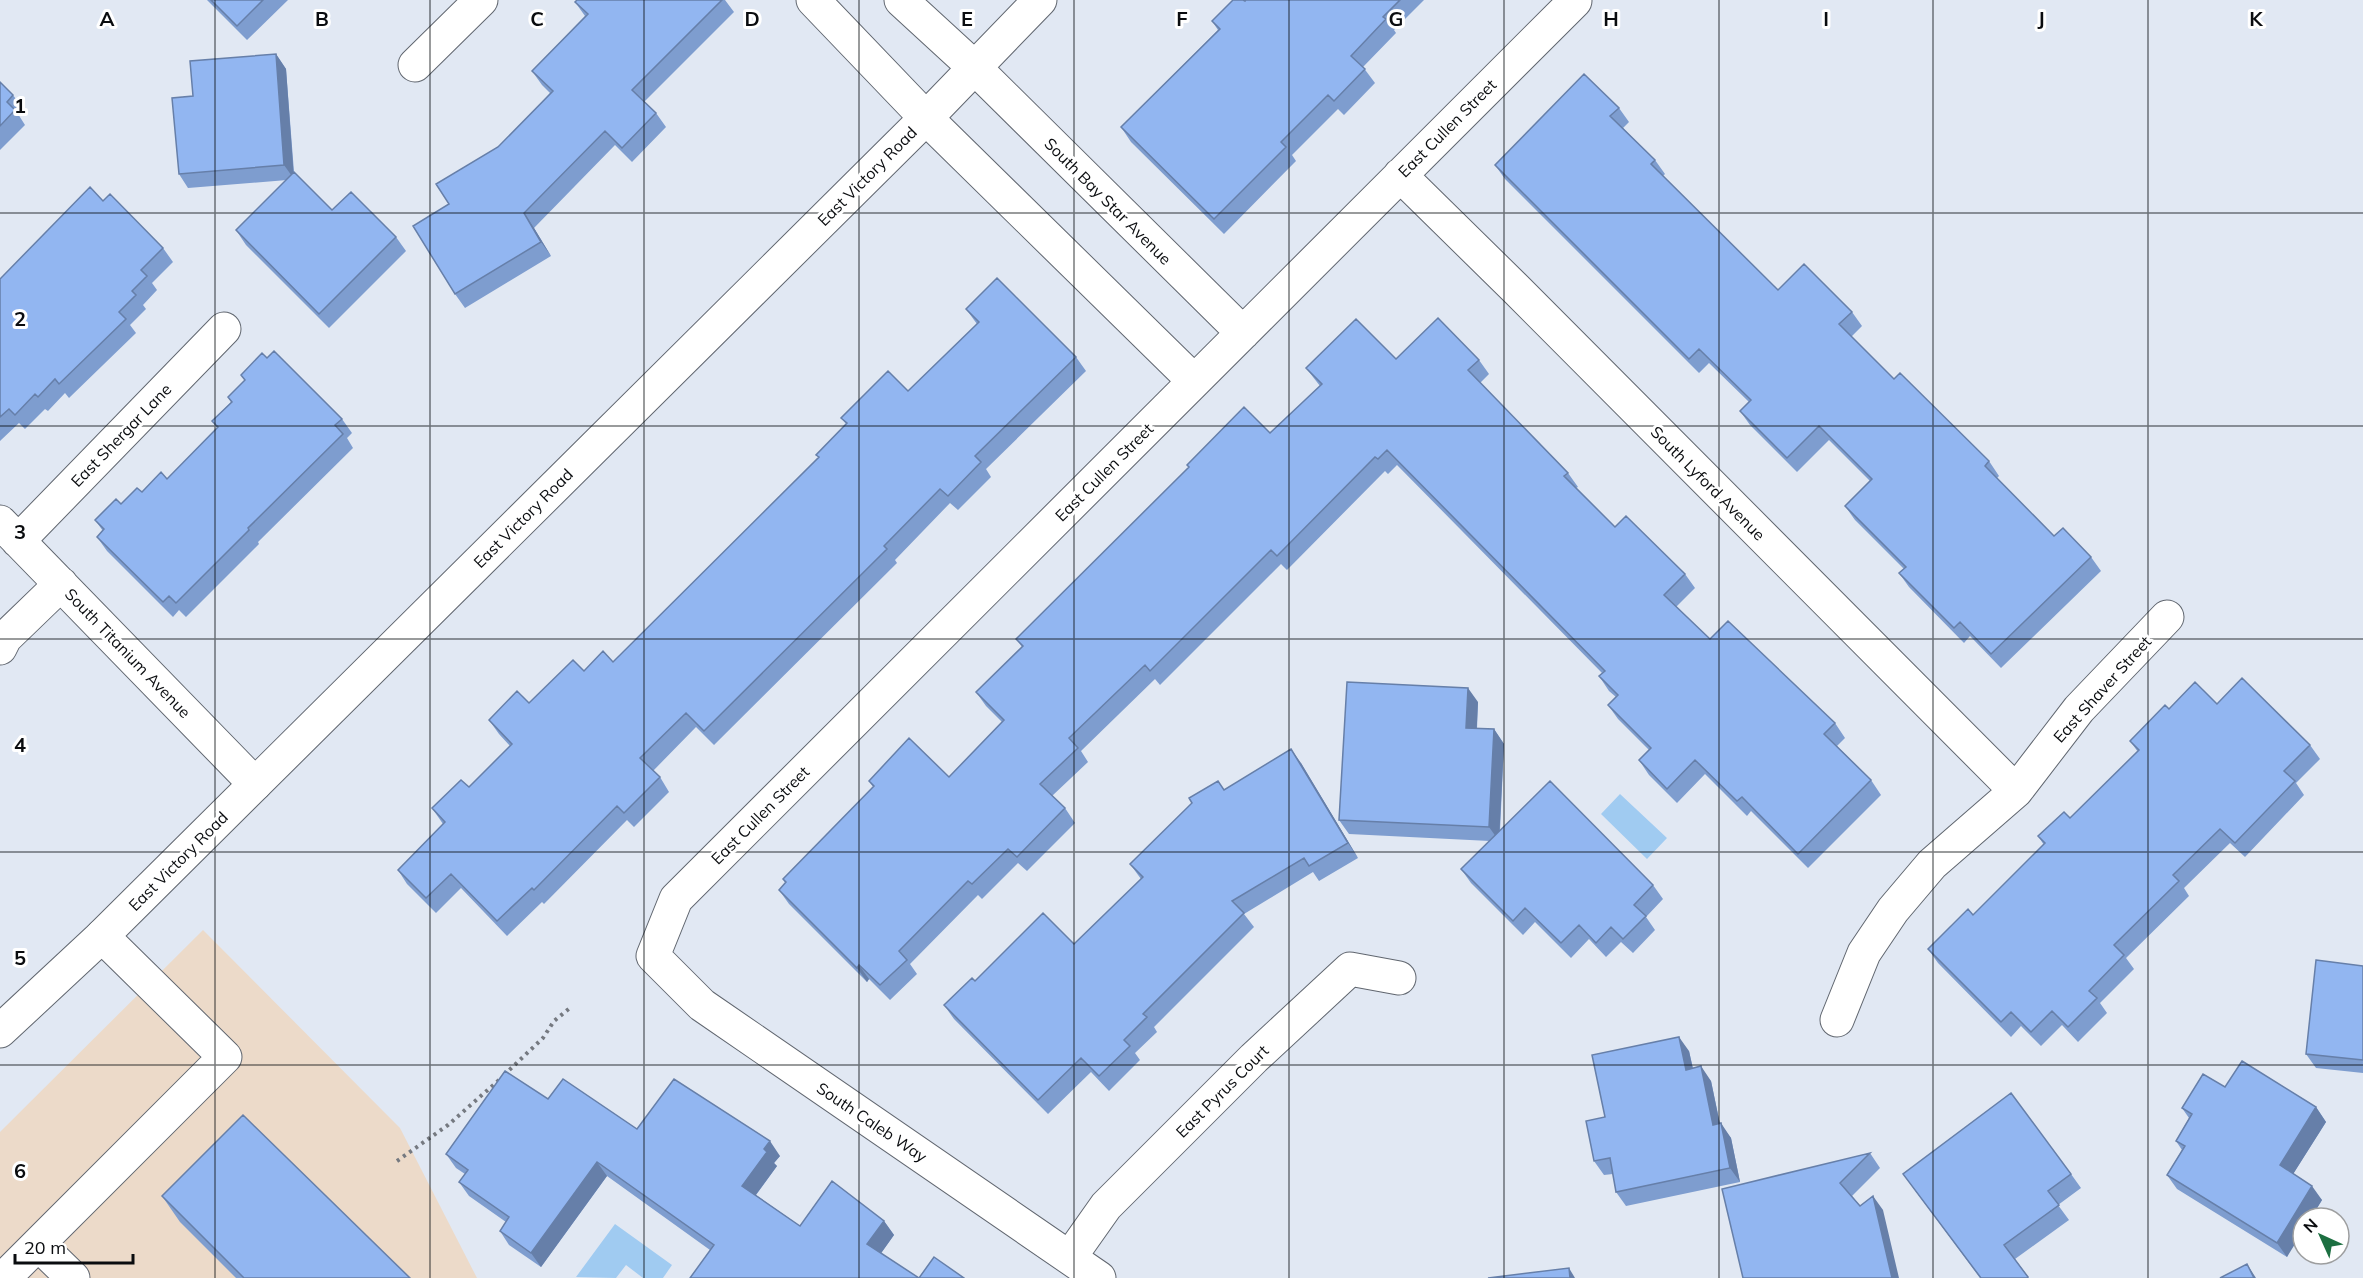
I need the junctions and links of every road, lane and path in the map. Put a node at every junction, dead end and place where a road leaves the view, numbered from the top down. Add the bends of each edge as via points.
1 (481, 0) edge
2 (813, 0) edge
3 (901, 0) edge
4 (1040, 0) edge
5 (1575, 1) edge
6 (415, 65) dead end
7 (975, 68) junction
8 (926, 118) junction
9 (1400, 176) junction
10 (224, 329) dead end
11 (1243, 333) junction
12 (1194, 381) junction
13 (9, 532) edge
14 (61, 584) junction
15 (2167, 617) dead end
16 (0, 648) edge
17 (255, 784) junction
18 (2016, 791) junction
19 (102, 936) junction
20 (653, 956) joint
21 (1399, 978) dead end
22 (571, 1007) dead end
23 (1837, 1020) dead end
24 (0, 1031) edge
25 (397, 1161) dead end
26 (38, 1244) junction
27 (1070, 1257) junction
28 (4, 1278) edge
29 (73, 1278) edge
30 (1099, 1278) edge

1 - 6 street
2 - 8 street
3 - 7 street, South Bay Star Avenue
4 - 7 street, East Victory Road
5 - 9 street, East Cullen Street
7 - 8 street, East Victory Road
7 - 11 street, South Bay Star Avenue
8 - 12 street
8 - 17 street, East Victory Road
9 - 11 street, East Cullen Street
9 - 18 street, South Lyford Avenue
10 - 13 street, East Shergar Lane
11 - 12 street, East Cullen Street
12 - 20 street, East Cullen Street via 676,899
13 - 14 street, South Titanium Avenue
14 - 16 street via 5,638
14 - 17 street, South Titanium Avenue
15 - 18 street, East Shaver Street via 2079,709
17 - 19 street, East Victory Road
18 - 23 street, East Shaver Street via 1932,864 1893,910 1864,953
19 - 24 street, East Victory Road
19 - 26 street via 225,1057
20 - 27 street, South Caleb Way via 702,1005
21 - 27 street, East Pyrus Court via 1350,969 1254,1058 1106,1206
22 - 25 path via 482,1095
26 - 28 street
26 - 29 street
27 - 30 street, South Caleb Way

